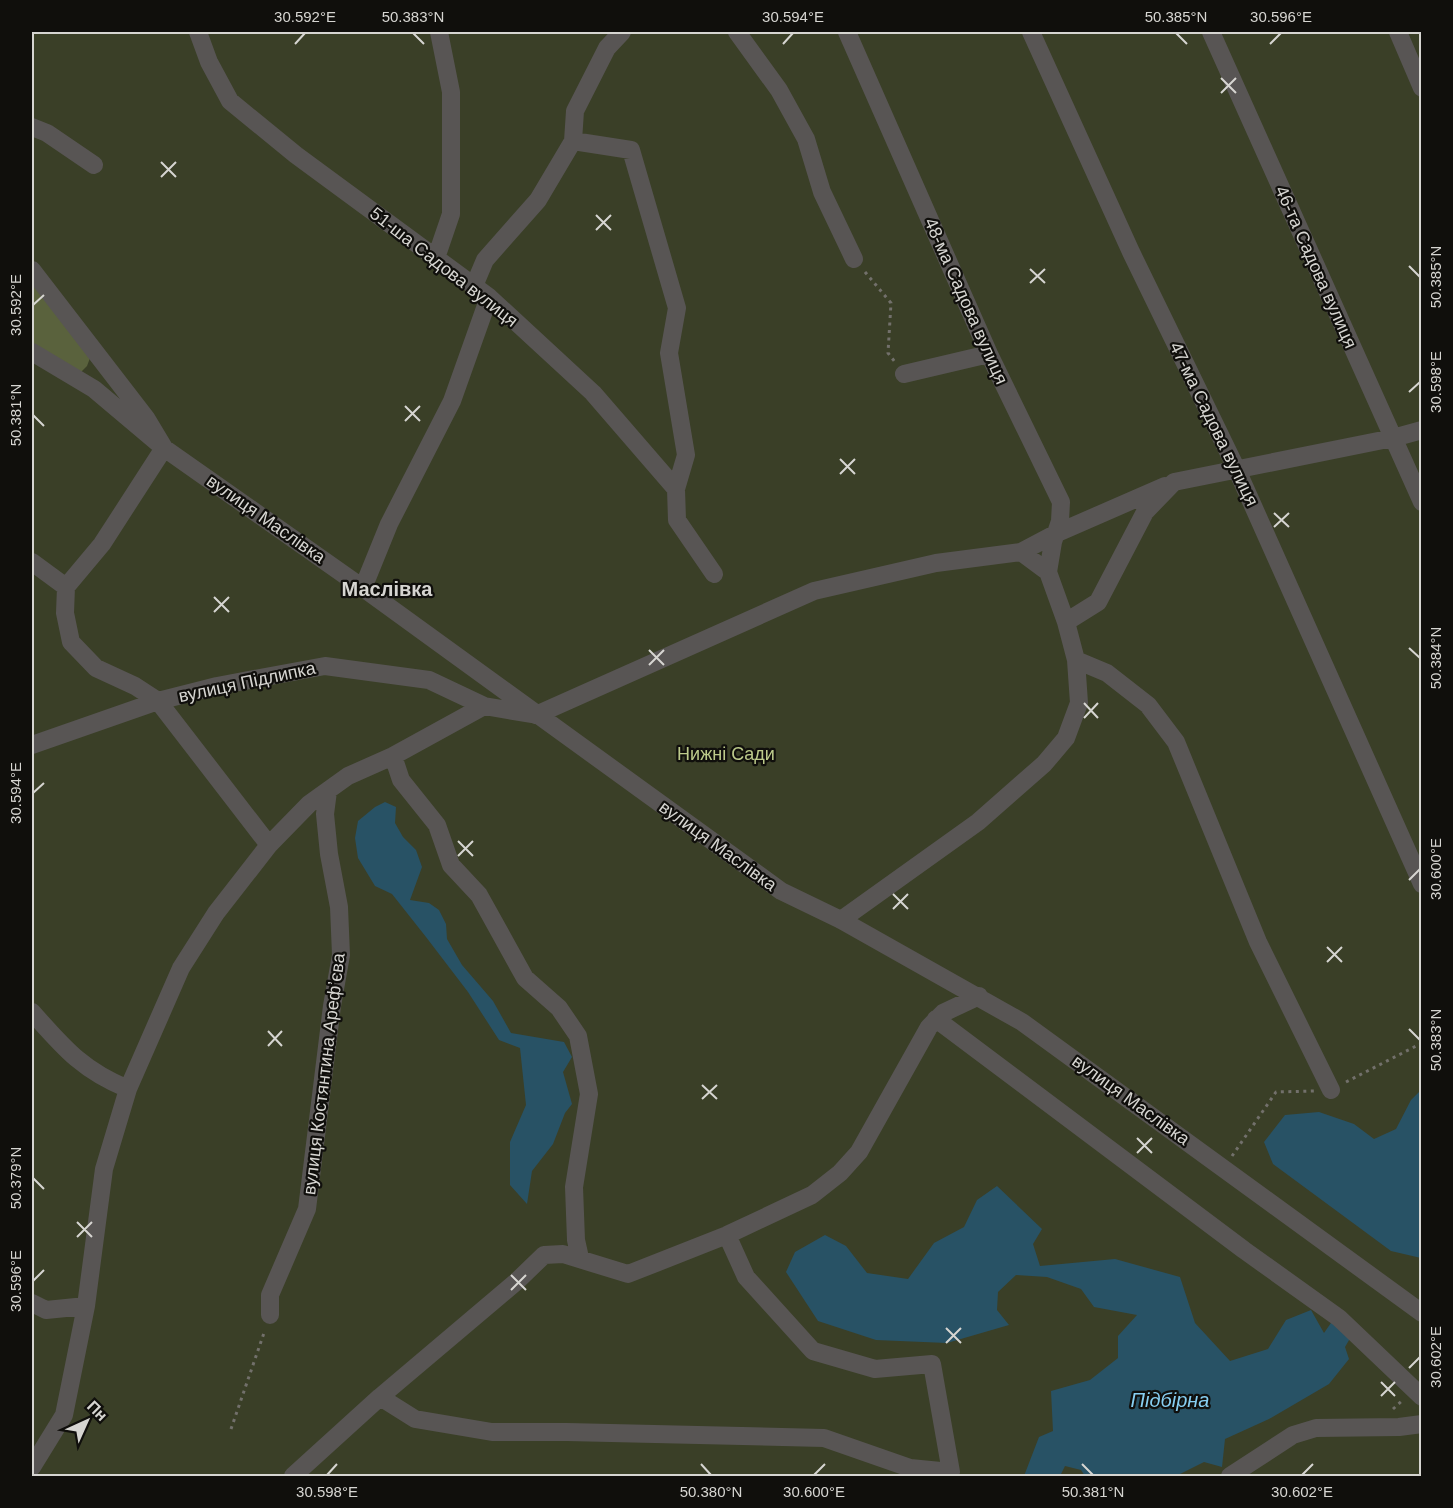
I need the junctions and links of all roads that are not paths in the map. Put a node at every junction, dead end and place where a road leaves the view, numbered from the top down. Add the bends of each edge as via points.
1 (198, 32) edge
2 (439, 32) edge
3 (622, 32) edge
4 (737, 32) edge
5 (847, 32) edge
6 (1031, 32) edge
7 (1211, 32) edge
8 (1398, 32) edge
9 (1422, 88) edge
10 (32, 127) edge
11 (573, 141) junction
12 (94, 165) dead end
13 (436, 258) junction
14 (854, 259) road end
15 (32, 270) edge
16 (481, 291) junction
17 (91, 346) junction
18 (32, 352) edge
19 (989, 354) junction
20 (904, 374) road end
21 (76, 378) junction
22 (1422, 430) edge
23 (1393, 438) junction
24 (164, 448) junction
25 (1237, 470) junction
26 (1174, 482) junction
27 (676, 489) junction
28 (1422, 502) edge
29 (1055, 534) junction
30 (1021, 552) junction
31 (32, 562) edge
32 (1048, 572) junction
33 (714, 574) dead end
34 (66, 586) junction
35 (363, 588) junction
36 (1066, 622) junction
37 (1076, 660) junction
38 (158, 701) junction
39 (484, 706) junction
40 (536, 715) junction
41 (32, 745) edge
42 (393, 756) junction
43 (328, 791) junction
44 (269, 845) junction
45 (1422, 884) edge
46 (841, 920) junction
47 (978, 996) junction
48 (32, 1012) edge
49 (936, 1019) junction
50 (128, 1089) junction
51 (1330, 1090) dead end
52 (727, 1235) junction
53 (572, 1256) junction
54 (32, 1304) edge
55 (86, 1306) junction
56 (1422, 1313) edge
57 (270, 1315) road end
58 (1418, 1394) edge
59 (380, 1397) junction
60 (1422, 1424) edge
61 (32, 1467) edge
62 (293, 1476) edge
63 (1230, 1476) edge

1 - 13 street, 51-ша Садова вулиця via 209,62 231,101 296,155
2 - 13 street via 451,92 451,214
3 - 11 street via 607,48 574,111
4 - 14 street via 779,90 806,140 822,192
5 - 19 street, 48-ма Садова вулиця
6 - 25 street, 47-ма Садова вулиця via 1131,252
7 - 23 street, 46-та Садова вулиця
8 - 9 street
10 - 12 street
11 - 16 street via 538,200 485,260
11 - 27 street via 631,150 677,308 669,353 686,455
13 - 16 street, 51-ша Садова вулиця
15 - 17 street
16 - 27 street, 51-ша Садова вулиця via 593,393
16 - 35 street via 452,401 389,524
17 - 21 street via 91,369
17 - 24 street
18 - 21 street, вулиця Маслівка
19 - 20 street
19 - 29 street, 48-ма Садова вулиця via 1061,502
21 - 24 street, вулиця Маслівка
22 - 23 street
23 - 25 street
23 - 28 street, 46-та Садова вулиця
24 - 34 street via 102,544
24 - 35 street, вулиця Маслівка
25 - 26 street
25 - 45 street, 47-ма Садова вулиця
26 - 29 street
26 - 36 street via 1144,512 1098,602
27 - 33 street via 677,520
29 - 30 street
29 - 32 street, 48-ма Садова вулиця
30 - 32 street
30 - 40 street via 936,562 814,591
31 - 34 street
32 - 36 street
34 - 38 street via 65,613 71,642 96,668
35 - 40 street, вулиця Маслівка
36 - 37 street
37 - 46 street via 1079,703 1066,738 1044,764 978,822
37 - 51 street via 1107,673 1148,705 1176,742 1258,942
38 - 39 street, вулиця Підлипка via 325,666 429,680
38 - 41 street, вулиця Підлипка
38 - 44 street
39 - 40 street, вулиця Підлипка
39 - 42 street
40 - 46 street, вулиця Маслівка via 781,891
42 - 43 street via 348,776
42 - 53 street via 401,780 437,825 451,865 479,895 525,978 560,1008 578,1036 589,1094 574,1187 576,1240
43 - 44 street via 309,804
43 - 57 street, вулиця Костянтина Арефʼєва via 328,854 339,907 341,955 307,1209 270,1295
44 - 50 street via 216,913 181,969
46 - 47 street, вулиця Маслівка
47 - 49 street
47 - 56 street, вулиця Маслівка via 1065,1052
48 - 50 street via 72,1057
49 - 52 street via 859,1152 840,1173 812,1195
49 - 58 street via 1339,1318
50 - 55 street via 104,1170
52 - 53 street via 628,1274
52 - 59 street via 746,1277 813,1351 875,1369 932,1364 951,1472 910,1468 824,1438 492,1432 415,1419
53 - 59 street via 544,1255
54 - 55 street via 46,1310
55 - 61 street via 64,1415
59 - 62 street
60 - 63 street via 1316,1428 1293,1436

